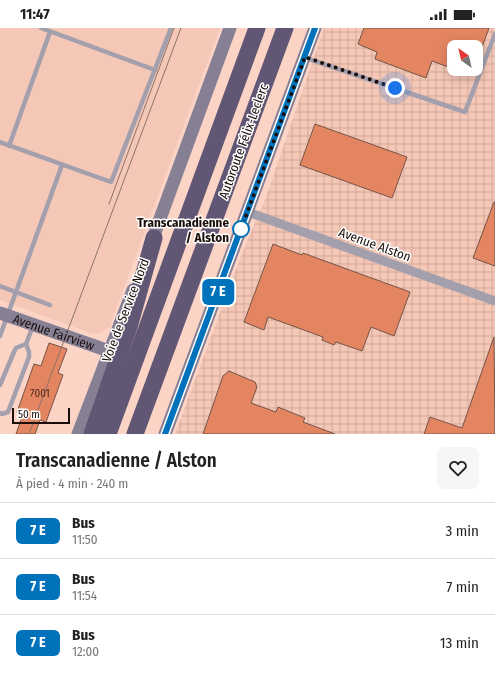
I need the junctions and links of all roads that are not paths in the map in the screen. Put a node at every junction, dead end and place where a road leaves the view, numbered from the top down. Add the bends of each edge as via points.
1 (41, 28) edge
2 (171, 28) edge
3 (257, 28) edge
4 (285, 28) edge
5 (315, 28) edge
6 (228, 30) edge
7 (50, 32) junction
8 (495, 34) edge
9 (305, 57) junction
10 (155, 70) junction
11 (0, 144) edge
12 (9, 146) junction
13 (62, 165) junction
14 (248, 212) junction
15 (154, 238) junction
16 (0, 286) edge
17 (17, 293) junction
18 (495, 301) edge
19 (50, 305) dead end
20 (4, 314) edge
21 (34, 325) junction
22 (0, 336) edge
23 (26, 344) junction
24 (109, 351) junction
25 (0, 385) edge
26 (0, 414) edge
27 (78, 434) edge
28 (92, 434) edge
29 (108, 434) edge
30 (135, 434) edge
31 (165, 434) edge

1 - 7 lane
2 - 10 lane
3 - 29 highway, Autoroute Félix-Leclerc
4 - 30 highway, Autoroute Félix-Leclerc
5 - 9 main road
6 - 15 main road, Voie de Service Nord
7 - 10 lane
7 - 12 lane
8 - 9 lane via 465,112
9 - 14 main road
10 - 13 lane via 111,182
11 - 12 lane
12 - 13 lane
13 - 17 lane
14 - 18 street, Avenue Alston
14 - 31 main road
15 - 24 main road, Voie de Service Nord
15 - 28 highway via 129,327
16 - 17 lane
17 - 19 lane
17 - 20 lane
20 - 21 main road, Avenue Fairview
20 - 22 lane
21 - 23 lane
21 - 24 main road, Avenue Fairview
23 - 25 lane via 16,348
23 - 26 lane via 29,357 8,412
24 - 27 main road, Voie de Service Nord

